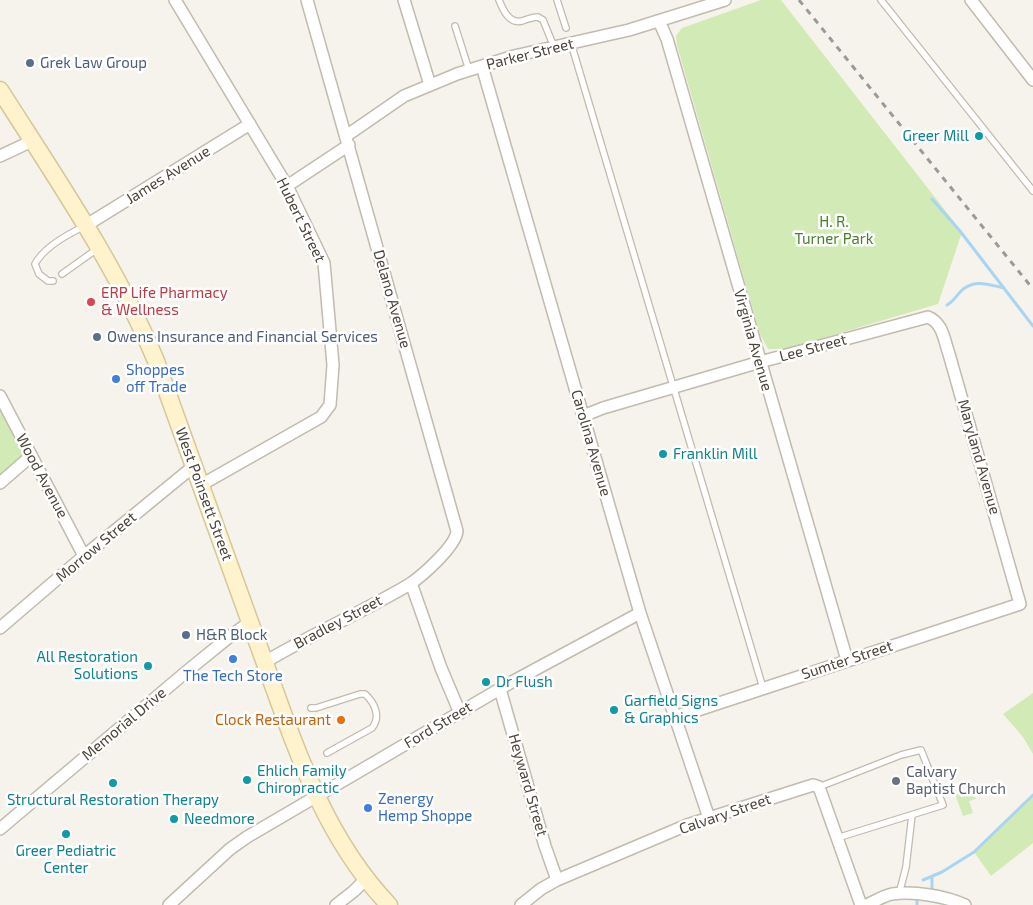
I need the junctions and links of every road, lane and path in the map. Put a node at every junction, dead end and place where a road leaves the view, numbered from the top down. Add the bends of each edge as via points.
1 (175, 0) edge
2 (307, 0) edge
3 (404, 0) edge
4 (499, 0) edge
5 (557, 0) edge
6 (726, 0) edge
7 (882, 0) edge
8 (973, 1) edge
9 (660, 21) junction
10 (455, 26) dead end
11 (566, 28) dead end
12 (571, 43) junction
13 (554, 47) junction
14 (482, 66) junction
15 (468, 70) junction
16 (1033, 80) edge
17 (430, 85) junction
18 (1, 95) edge
19 (250, 124) junction
20 (348, 140) junction
21 (32, 141) junction
22 (0, 156) edge
23 (287, 186) junction
24 (1033, 191) edge
25 (85, 226) junction
26 (98, 248) junction
27 (62, 274) dead end
28 (53, 281) dead end
29 (928, 317) joint
30 (760, 362) junction
31 (674, 387) junction
32 (0, 396) edge
33 (584, 416) junction
34 (32, 456) junction
35 (194, 466) junction
36 (0, 483) edge
37 (201, 485) junction
38 (84, 556) junction
39 (411, 583) junction
40 (1020, 604) joint
41 (640, 613) junction
42 (250, 622) junction
43 (0, 628) edge
44 (847, 660) junction
45 (265, 662) junction
46 (763, 688) junction
47 (500, 689) junction
48 (311, 708) dead end
49 (460, 712) junction
50 (675, 716) junction
51 (327, 753) dead end
52 (819, 786) junction
53 (316, 797) junction
54 (912, 815) junction
55 (708, 818) junction
56 (0, 829) edge
57 (837, 838) junction
58 (367, 878) junction
59 (557, 880) junction
60 (899, 894) junction
61 (342, 903) edge
62 (169, 905) edge
63 (389, 905) edge
64 (521, 905) edge
65 (861, 905) edge
66 (867, 905) edge
67 (965, 905) edge

1 - 19 street, Hubert Street
2 - 20 street, Delano Avenue
3 - 17 street
4 - 13 lane via 511,20 538,16 543,20
5 - 11 lane
6 - 9 street, Parker Street
7 - 24 lane
8 - 16 street
9 - 12 street, Parker Street
9 - 30 street, Virginia Avenue
10 - 15 lane
12 - 13 street, Parker Street
12 - 31 lane
13 - 14 street, Parker Street
14 - 15 street, Parker Street
14 - 33 street, Carolina Avenue
15 - 17 street, Parker Street
17 - 20 street, Parker Street via 404,96
18 - 21 main road, West Poinsett Street
19 - 23 street, Hubert Street
19 - 25 street, James Avenue
20 - 23 street, Parker Street
20 - 39 street, Delano Avenue via 457,530 455,540
21 - 22 street
21 - 25 main road, West Poinsett Street
23 - 37 street, Hubert Street via 324,263 333,365 330,405 321,417
25 - 26 main road, West Poinsett Street
25 - 28 lane via 54,244 38,259 39,274
26 - 27 lane
26 - 35 main road, West Poinsett Street via 143,329
29 - 30 street, Lee Street
29 - 40 street, Maryland Avenue via 940,326
30 - 31 street, Lee Street
30 - 44 street, Virginia Avenue
31 - 33 street, Lee Street
31 - 46 lane
32 - 34 street, Wood Avenue
33 - 41 street, Carolina Avenue
34 - 36 street
34 - 38 street, Wood Avenue
35 - 37 main road, West Poinsett Street
35 - 38 street, Morrow Street
37 - 42 main road, West Poinsett Street
38 - 43 street, Morrow Street
39 - 45 street, Bradley Street
39 - 49 street
40 - 44 street, Sumter Street
41 - 47 street, Ford Street
41 - 50 street, Carolina Avenue
42 - 45 main road, West Poinsett Street
42 - 56 street, Memorial Drive
44 - 46 street, Sumter Street
45 - 53 main road, West Poinsett Street
46 - 50 street, Sumter Street
47 - 49 street, Ford Street
47 - 59 street, Heyward Street
48 - 51 lane via 366,694 376,709 376,724 372,728
49 - 53 street, Ford Street
50 - 55 street, Carolina Avenue
52 - 54 lane via 921,750 944,805
52 - 55 street, Calvary Street via 792,791
52 - 57 street
53 - 58 main road, West Poinsett Street via 341,844
53 - 62 street, Ford Street via 230,849
54 - 57 lane
54 - 60 lane via 906,867
55 - 59 street, Calvary Street
57 - 65 street
58 - 61 street
58 - 63 main road, West Poinsett Street
59 - 64 street, Calvary Street
60 - 66 street
60 - 67 street via 925,895

